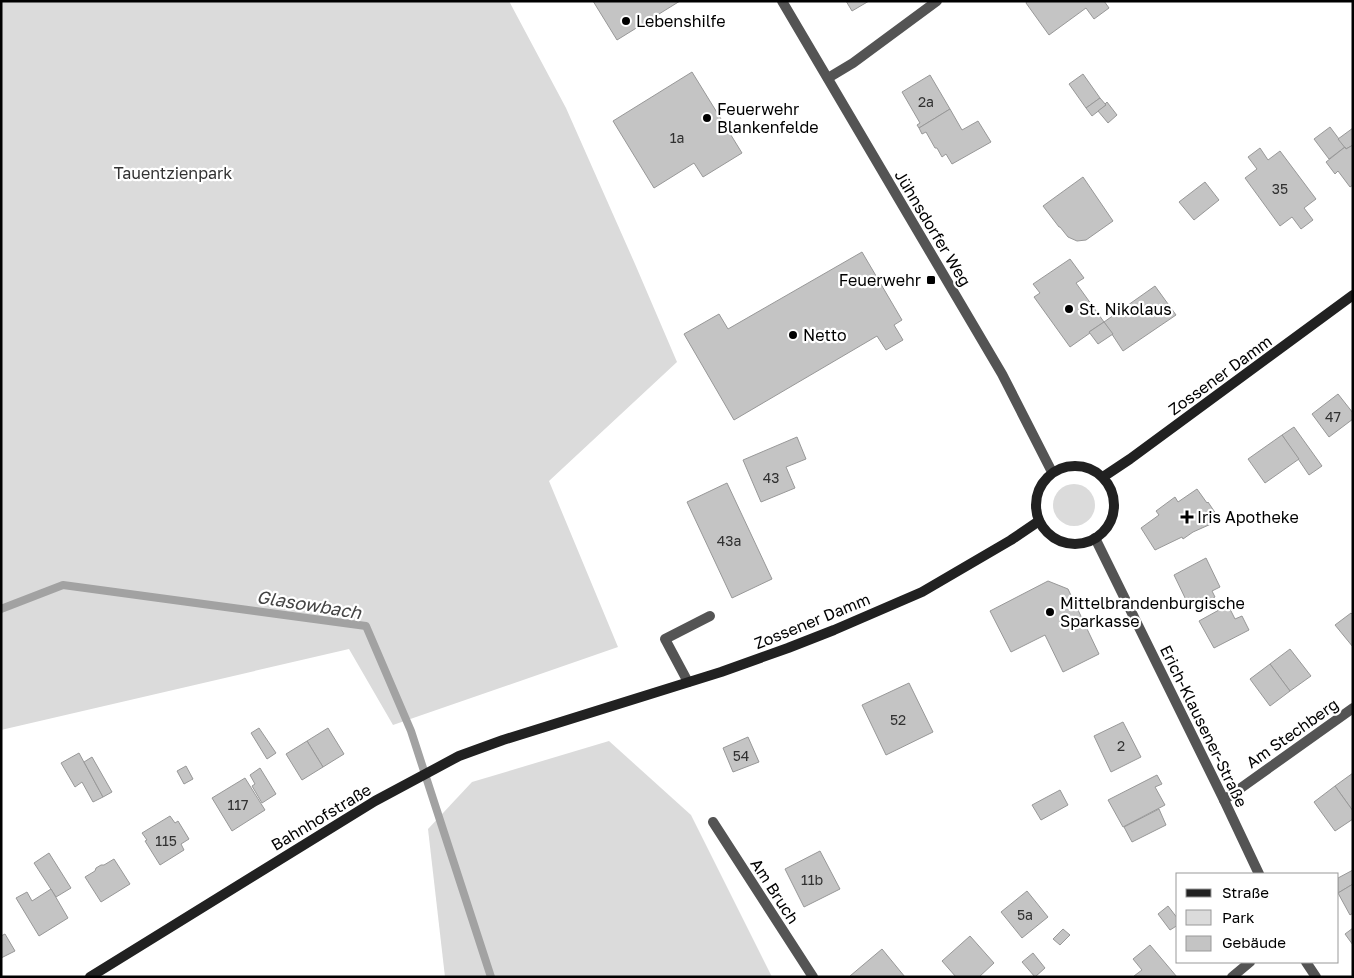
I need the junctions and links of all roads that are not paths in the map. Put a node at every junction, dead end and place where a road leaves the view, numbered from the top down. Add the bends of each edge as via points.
1 (782, 1) edge
2 (937, 1) edge
3 (828, 78) junction
4 (1353, 296) edge
5 (1052, 472) junction
6 (1103, 477) junction
7 (1039, 521) junction
8 (1095, 538) junction
9 (710, 616) dead end
10 (688, 682) junction
11 (1353, 708) edge
12 (582, 716) joint
13 (1224, 800) junction
14 (712, 822) dead end
15 (1259, 873) edge
16 (1249, 963) edge
17 (1307, 963) edge
18 (90, 977) edge
19 (813, 977) edge
20 (1232, 977) edge
21 (1316, 977) edge

1 - 3 street, Jühnsdorfer Weg
2 - 3 street
3 - 5 street, Jühnsdorfer Weg via 1002,374
4 - 6 main road, Zossener Damm
5 - 6 main road via 1073,465 1095,470
5 - 7 main road via 1042,482 1037,494 1035,508
6 - 8 main road via 1114,498 1114,510 1104,531
7 - 8 main road via 1056,540 1069,544
7 - 10 main road, Zossener Damm via 922,592 788,648
8 - 13 street, Erich-Klausener-Straße
9 - 10 street via 665,639
10 - 12 main road, Zossener Damm
11 - 13 street, Am Stechberg
12 - 18 main road, Bahnhofstraße via 459,756 415,778
13 - 15 street, Erich-Klausener-Straße
14 - 19 street, Am Bruch
16 - 20 street
17 - 21 street

